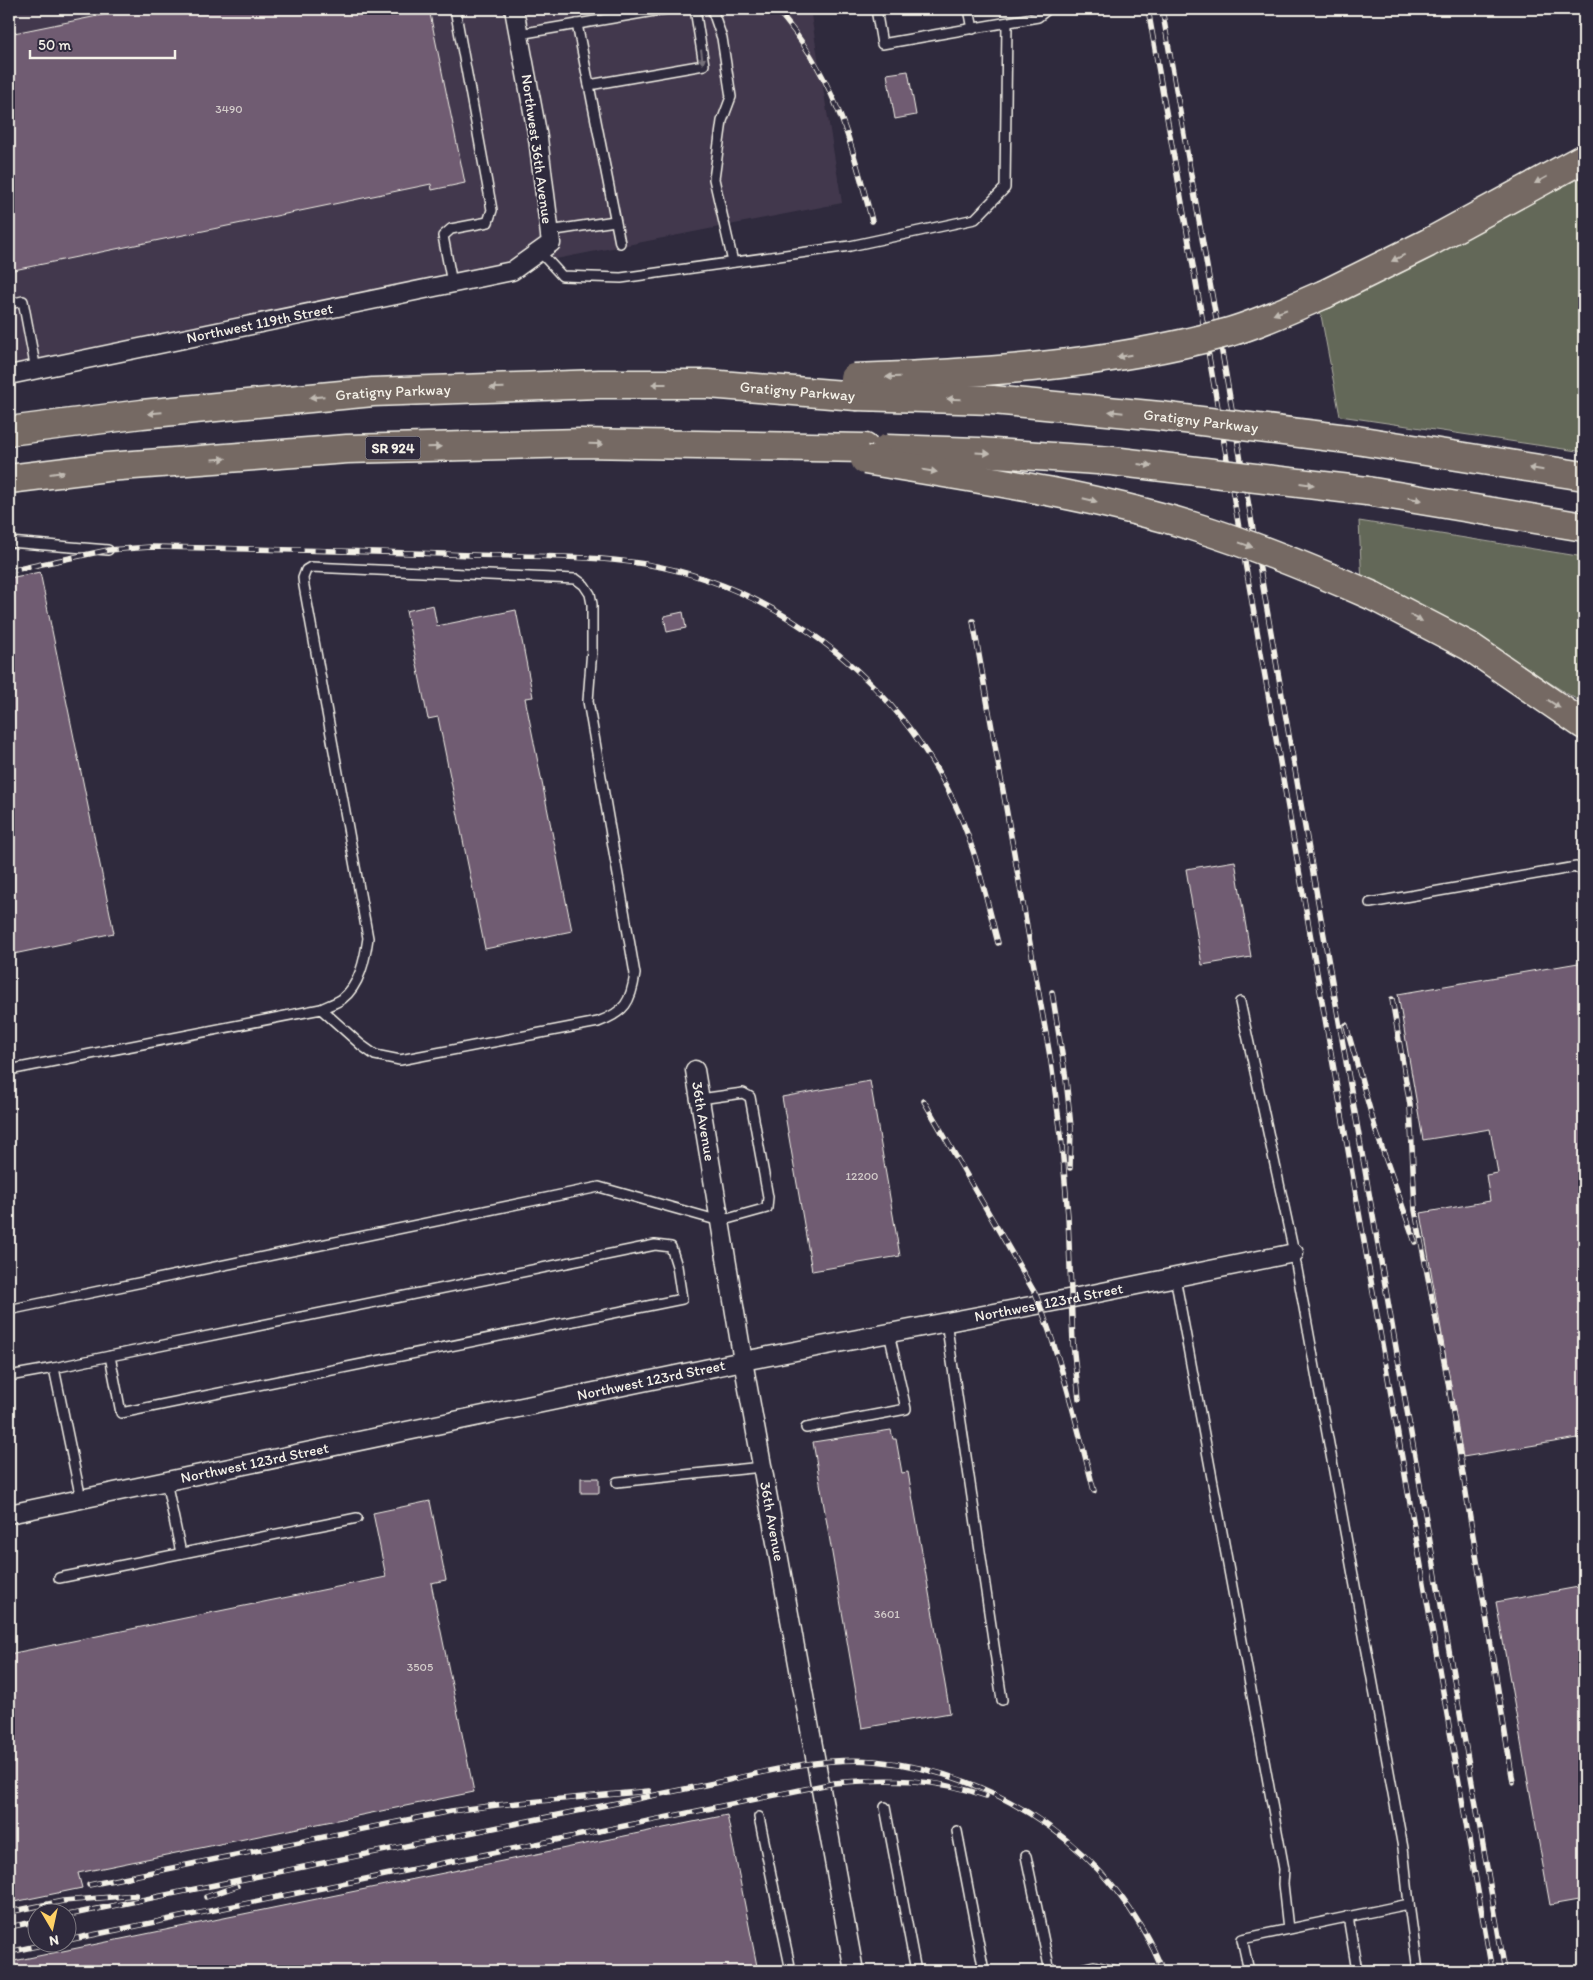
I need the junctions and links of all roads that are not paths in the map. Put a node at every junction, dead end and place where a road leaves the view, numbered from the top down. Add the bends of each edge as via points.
1 (455, 9) edge
2 (514, 9) edge
3 (666, 9) edge
4 (695, 9) edge
5 (712, 9) edge
6 (876, 9) edge
7 (969, 9) edge
8 (1048, 9) edge
9 (1007, 23) junction
10 (577, 24) junction
11 (972, 28) junction
12 (519, 34) junction
13 (589, 85) junction
14 (1584, 158) edge
15 (615, 221) junction
16 (549, 231) junction
17 (620, 243) dead end
18 (539, 252) junction
19 (733, 262) junction
20 (512, 271) joint
21 (452, 283) junction
22 (9, 304) edge
23 (36, 370) junction
24 (9, 375) edge
25 (855, 387) junction
26 (9, 431) edge
27 (865, 454) junction
28 (1584, 476) edge
29 (9, 479) edge
30 (1584, 527) edge
31 (9, 542) edge
32 (108, 550) dead end
33 (1584, 724) edge
34 (1584, 872) edge
35 (1370, 903) dead end
36 (1240, 1002) dead end
37 (321, 1009) junction
38 (9, 1070) edge
39 (695, 1070) dead end
40 (700, 1099) junction
41 (720, 1221) junction
42 (1294, 1253) junction
43 (1175, 1277) junction
44 (13, 1309) dead end
45 (946, 1321) junction
46 (890, 1333) junction
47 (110, 1356) junction
48 (743, 1361) junction
49 (54, 1368) junction
50 (9, 1376) edge
51 (806, 1428) dead end
52 (762, 1468) junction
53 (166, 1481) junction
54 (617, 1482) dead end
55 (81, 1499) junction
56 (9, 1514) edge
57 (358, 1518) dead end
58 (181, 1553) junction
59 (59, 1578) dead end
60 (1002, 1700) dead end
61 (885, 1807) dead end
62 (759, 1817) dead end
63 (956, 1831) dead end
64 (1026, 1856) dead end
65 (1409, 1904) junction
66 (1348, 1916) junction
67 (1288, 1928) junction
68 (791, 1971) edge
69 (854, 1971) edge
70 (916, 1971) edge
71 (984, 1971) edge
72 (1050, 1971) edge
73 (1072, 1971) edge
74 (1117, 1971) edge
75 (1248, 1971) edge
76 (1357, 1971) edge
77 (1418, 1971) edge

1 - 21 lane via 492,210 488,222 451,229 443,236
2 - 12 street, Northwest 36th Avenue
3 - 10 lane
4 -> 13 lane via 704,65
5 - 19 lane via 722,38 732,97 722,121 714,179
6 - 11 lane via 882,44
7 - 11 lane
8 - 9 lane via 1038,18
9 - 11 lane
9 - 19 lane via 1005,188 975,219 850,246
10 - 12 lane
10 - 13 lane
12 - 16 street, Northwest 36th Avenue via 538,138
13 - 15 lane
14 -> 25 highway, bridge via 1428,243 1325,294 1228,332 1128,356
15 - 16 lane
15 - 17 lane
16 - 18 street, Northwest 36th Avenue via 551,243
18 - 19 lane via 562,276 621,278
18 - 20 street, Northwest 36th Avenue
20 - 21 street, Northwest 119th Street
21 - 23 street, Northwest 119th Street
22 - 23 lane via 23,301
23 - 24 street, Northwest 119th Street
25 -> 26 highway, Gratigny Parkway via 599,384 373,392 142,414
28 -> 25 highway, Gratigny Parkway, bridge via 1356,440 1160,416
29 -> 27 highway, SR 924 via 107,467 347,449 580,443 778,446
27 -> 30 highway, bridge via 979,452 1112,461 1367,491
27 -> 33 highway, bridge via 1085,498 1193,526 1305,566 1373,596 1469,646
31 - 32 lane
34 - 35 lane via 1576,867
36 - 42 lane
37 - 37 lane via 343,998 353,985 361,971 368,938 304,586 306,570 311,567 576,579 587,590 592,604 588,701 635,974 630,1000 622,1010 598,1022 400,1060 375,1055
37 - 38 lane
39 - 40 street, 36th Avenue
40 - 41 street, 36th Avenue
40 - 41 lane via 743,1093 750,1097 768,1198 767,1208
41 - 44 lane via 599,1187
41 - 48 street, 36th Avenue
42 - 43 street, Northwest 123rd Street
42 - 65 lane via 1402,1848
43 - 45 street, Northwest 123rd Street
43 - 67 lane via 1284,1869
45 - 46 street, Northwest 123rd Street
45 - 60 lane
46 - 48 street, Northwest 123rd Street
46 - 51 lane via 906,1409
47 - 47 lane via 655,1245 671,1247 682,1299 121,1414
47 - 49 lane
48 - 52 street, 36th Avenue
48 - 53 street, Northwest 123rd Street
49 - 50 lane
49 - 55 lane
52 - 54 lane
52 - 69 street, 36th Avenue
53 - 55 street, Northwest 123rd Street
53 - 58 lane
55 - 56 street, Northwest 123rd Street
57 - 58 lane
58 - 59 lane
61 - 70 lane
62 - 68 lane
63 - 71 lane
64 - 72 lane
65 - 66 lane
65 - 77 lane
66 - 67 lane
66 - 76 lane
67 - 75 lane via 1242,1939
73 - 74 lane via 1094,1966

